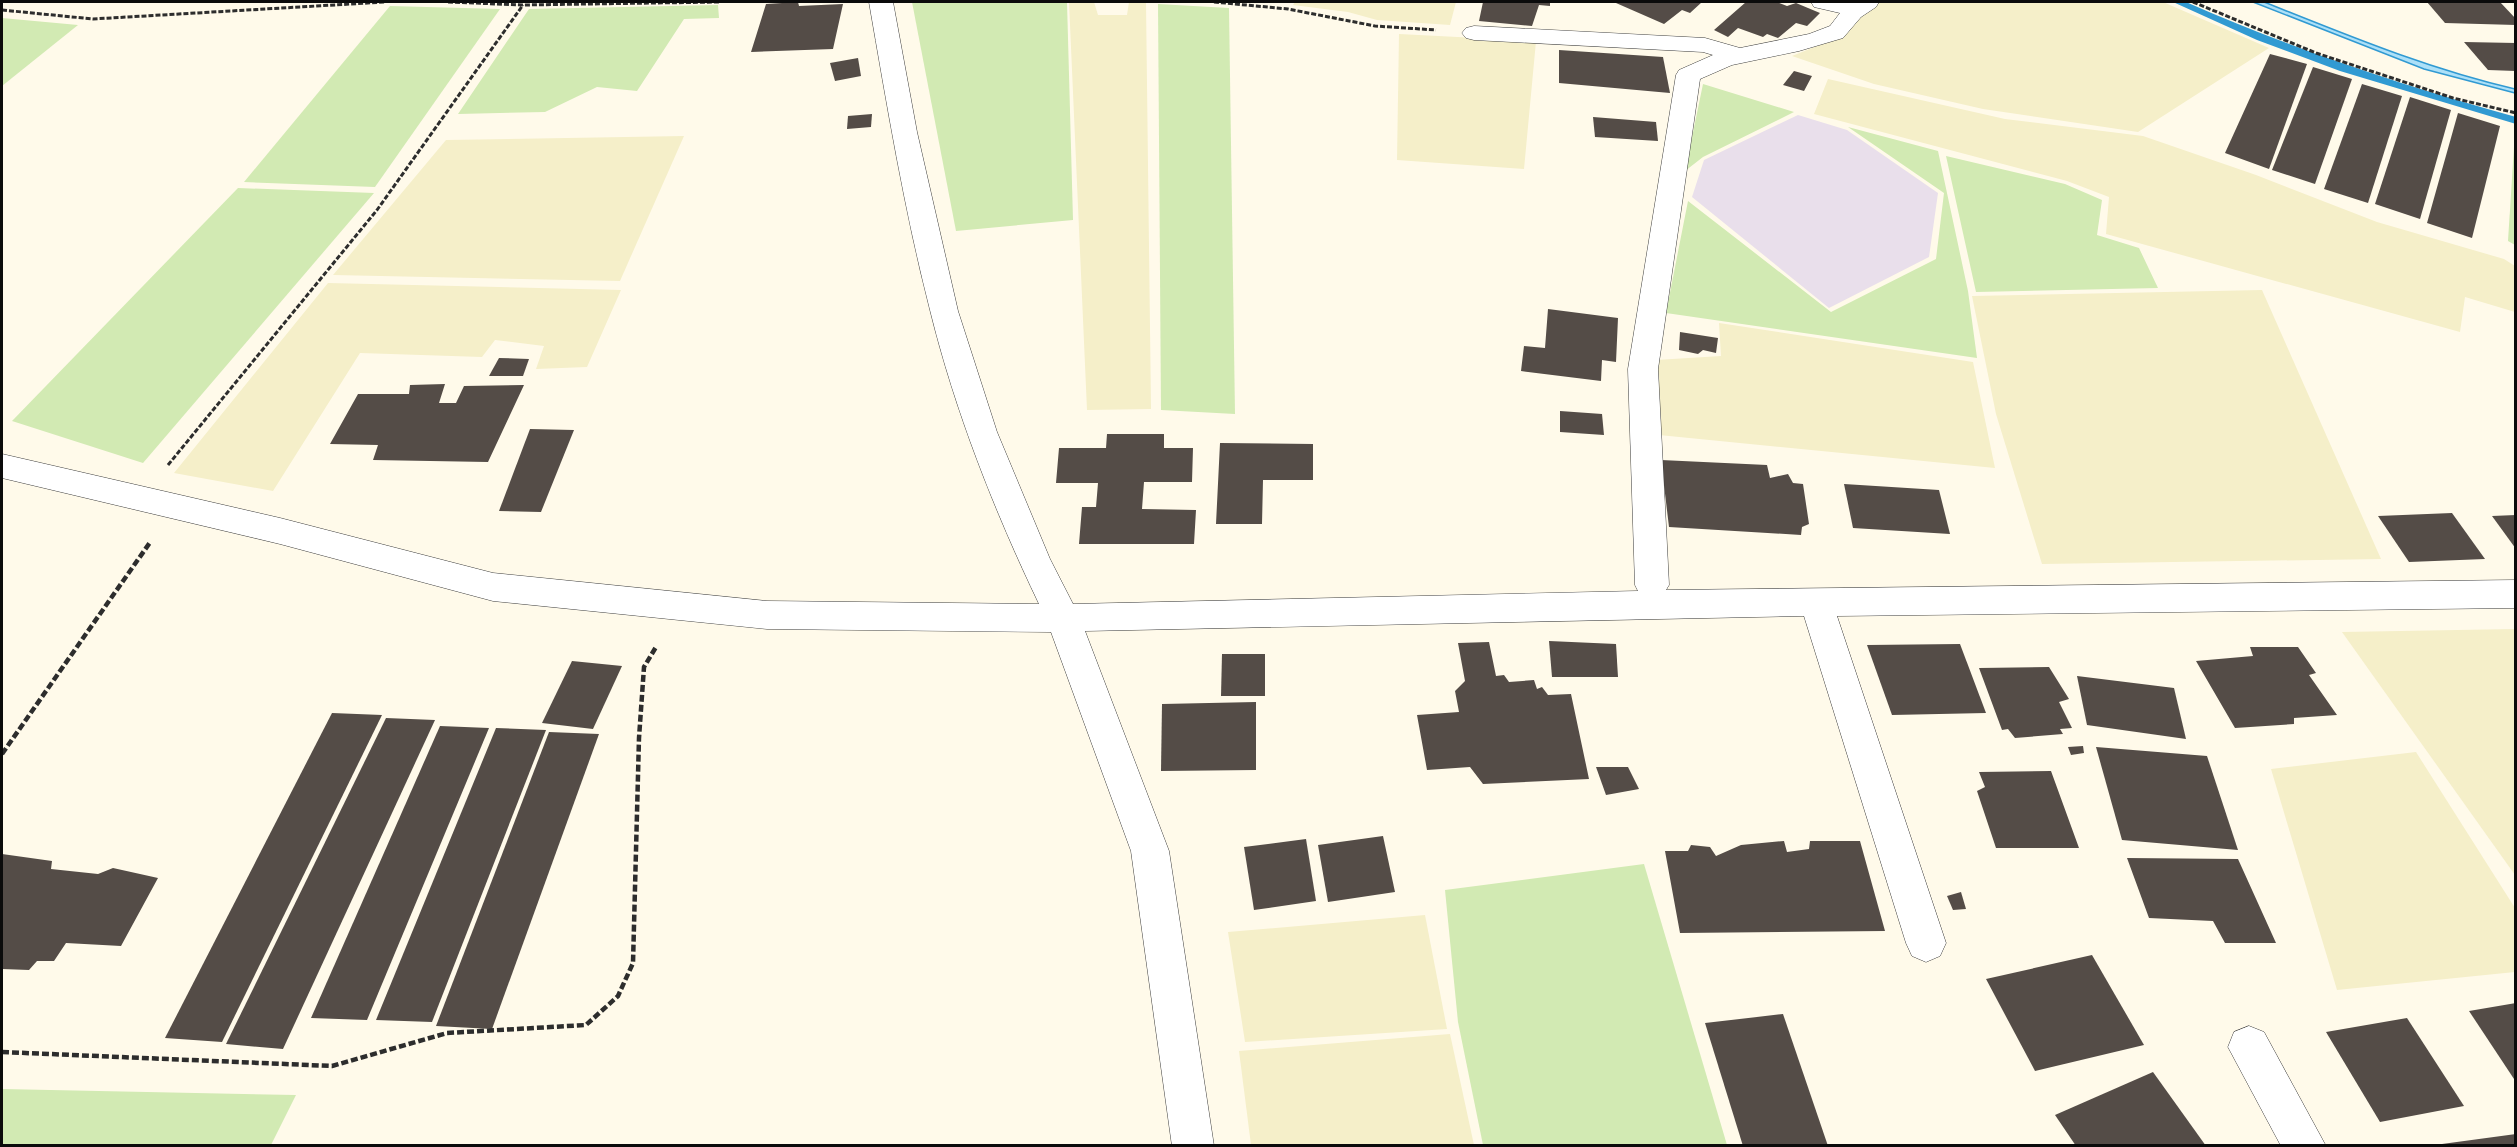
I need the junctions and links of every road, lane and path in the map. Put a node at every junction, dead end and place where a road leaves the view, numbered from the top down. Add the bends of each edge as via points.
1 (385, 2) edge
2 (448, 2) edge
3 (720, 2) edge
4 (881, 2) edge
5 (1214, 2) edge
6 (1822, 2) edge
7 (2193, 2) edge
8 (523, 5) junction
9 (1862, 5) edge
10 (2, 10) edge
11 (1474, 33) joint
12 (1738, 55) junction
13 (2516, 113) edge
14 (2, 466) edge
15 (140, 499) junction
16 (176, 507) junction
17 (1652, 585) dead end
18 (2516, 594) edge
19 (1816, 602) junction
20 (681, 607) junction
21 (1063, 618) junction
22 (2, 754) edge
23 (1926, 943) dead end
24 (2248, 1047) dead end
25 (2, 1052) edge
26 (1193, 1146) edge
27 (2305, 1146) edge

1 - 10 path via 93,19
2 - 8 path
3 - 8 path
4 - 21 street via 904,132 944,311 982,432 1034,559
5 - 11 path via 1288,9 1375,26
6 - 9 street
7 - 13 path via 2316,53 2453,98
8 - 15 path via 377,210
9 - 12 street via 1838,32
11 - 12 street via 1705,45
12 - 17 street via 1706,63 1688,75 1643,369
14 - 15 street
15 - 16 street
16 - 20 street via 493,587
16 - 22 path
18 - 19 street
19 - 21 street
19 - 23 street
20 - 21 street via 767,615
20 - 25 path via 644,667 633,963 618,996 586,1025 447,1033 332,1066
21 - 26 street via 1150,850
24 - 27 street

